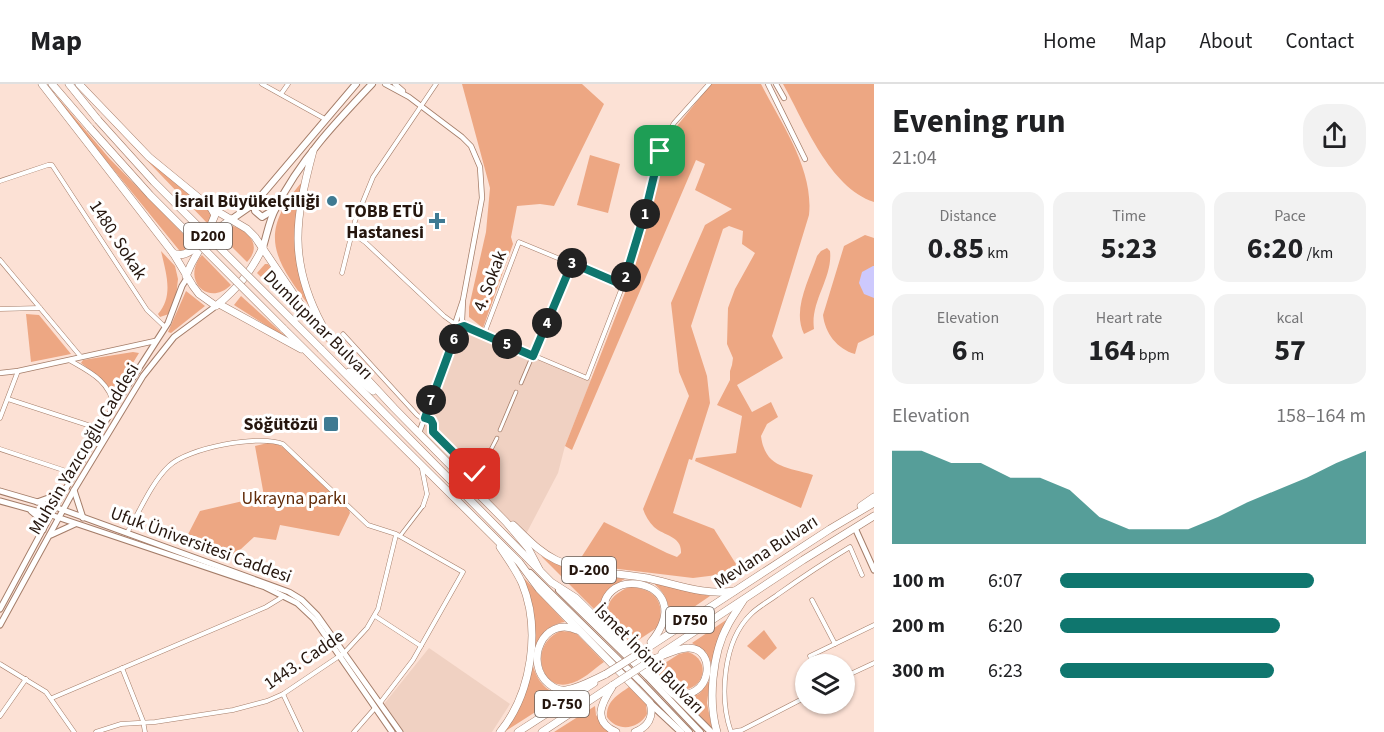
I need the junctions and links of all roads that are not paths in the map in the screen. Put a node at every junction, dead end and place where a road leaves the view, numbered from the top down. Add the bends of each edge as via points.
1 (42, 84) edge
2 (52, 84) edge
3 (69, 84) edge
4 (79, 84) edge
5 (262, 84) edge
6 (288, 84) edge
7 (356, 84) edge
8 (372, 84) edge
9 (385, 84) edge
10 (395, 84) edge
11 (436, 84) edge
12 (709, 84) edge
13 (768, 84) edge
14 (776, 84) edge
15 (282, 94) junction
16 (409, 97) junction
17 (784, 98) dead end
18 (421, 105) junction
19 (788, 106) dead end
20 (781, 111) junction
21 (325, 119) junction
22 (313, 151) junction
23 (805, 159) dead end
24 (0, 182) edge
25 (255, 203) junction
26 (210, 207) junction
27 (274, 209) junction
28 (232, 219) junction
29 (352, 232) junction
30 (263, 248) junction
31 (173, 254) junction
32 (0, 260) edge
33 (572, 263) junction
34 (342, 273) dead end
35 (187, 277) junction
36 (623, 285) junction
37 (217, 305) junction
38 (40, 308) junction
39 (0, 309) edge
40 (459, 323) junction
41 (165, 327) junction
42 (343, 334) dead end
43 (484, 334) junction
44 (329, 338) junction
45 (155, 341) junction
46 (321, 349) junction
47 (309, 354) junction
48 (533, 356) junction
49 (81, 357) junction
50 (69, 360) junction
51 (18, 371) junction
52 (0, 373) edge
53 (521, 383) dead end
54 (516, 392) dead end
55 (8, 399) junction
56 (114, 407) junction
57 (394, 408) junction
58 (0, 418) edge
59 (425, 418) junction
60 (100, 429) junction
61 (500, 430) dead end
62 (419, 433) junction
63 (497, 438) dead end
64 (0, 449) edge
65 (422, 465) junction
66 (75, 474) junction
67 (475, 474) joint
68 (67, 487) junction
69 (471, 487) junction
70 (74, 490) junction
71 (0, 491) edge
72 (874, 496) edge
73 (0, 501) edge
74 (37, 502) junction
75 (874, 503) edge
76 (423, 506) joint
77 (55, 507) junction
78 (28, 509) junction
79 (63, 510) junction
80 (51, 515) junction
81 (874, 516) edge
82 (59, 518) junction
83 (83, 518) junction
84 (76, 524) junction
85 (855, 528) junction
86 (830, 529) junction
87 (43, 530) junction
88 (398, 535) junction
89 (492, 535) junction
90 (50, 536) junction
91 (125, 536) junction
92 (872, 557) edge
93 (519, 562) junction
94 (539, 569) junction
95 (874, 570) edge
96 (862, 575) dead end
97 (552, 582) junction
98 (734, 591) junction
99 (287, 594) junction
100 (745, 598) junction
101 (812, 600) dead end
102 (0, 609) edge
103 (375, 616) junction
104 (874, 625) edge
105 (0, 626) edge
106 (606, 627) junction
107 (578, 630) junction
108 (835, 644) junction
109 (421, 646) junction
110 (646, 649) junction
111 (814, 654) edge
112 (342, 655) junction
113 (653, 659) junction
114 (874, 663) edge
115 (0, 664) edge
116 (122, 668) junction
117 (855, 672) edge
118 (606, 675) junction
119 (26, 679) junction
120 (614, 685) junction
121 (283, 694) junction
122 (673, 694) junction
123 (52, 698) junction
124 (650, 703) junction
125 (795, 703) edge
126 (378, 705) junction
127 (0, 716) edge
128 (143, 722) junction
129 (74, 732) edge
130 (96, 732) edge
131 (145, 732) edge
132 (301, 732) edge
133 (354, 732) edge
134 (392, 732) edge
135 (399, 732) edge
136 (500, 732) edge
137 (518, 732) edge
138 (542, 732) edge
139 (616, 732) edge
140 (635, 732) edge
141 (681, 732) edge
142 (689, 732) edge
143 (700, 732) edge
144 (711, 732) edge
145 (717, 732) edge

1 - 31 highway, Dumlupınar Bulvarı
2 - 47 highway, Dumlupınar Bulvarı, bridge via 150,195
3 - 46 highway, Dumlupınar Bulvarı / D200, bridge via 154,182
4 - 26 highway, Dumlupınar Bulvarı via 149,157
5 - 15 street
6 - 15 street
7 - 21 main road
8 - 22 main road
9 - 16 street
10 - 16 street
11 - 18 street
12 - 36 street via 664,140
13 - 20 street
14 - 17 street
15 - 21 street
16 - 18 street
18 - 29 street via 380,164 366,190
18 - 40 street via 471,146 480,167 482,198
19 - 20 street
20 - 23 street
21 - 25 main road
22 - 27 main road
22 - 44 highway via 299,208 298,248 309,300
24 - 41 street, 1480. Sokak via 52,165 147,309
25 - 27 main road via 255,212 262,217
25 - 28 main road
26 - 28 highway, Dumlupınar Bulvarı
26 - 31 highway via 215,215 202,239 189,254
27 - 30 main road
28 - 30 highway, Dumlupınar Bulvarı
28 - 35 highway via 205,241
29 - 34 street
29 - 40 street via 444,316
30 - 37 highway via 245,280
30 - 44 highway, Dumlupınar Bulvarı via 303,308
31 - 35 highway, Dumlupınar Bulvarı
32 - 38 street
33 - 36 street, 4. Sokak
33 - 43 street, 4. Sokak via 519,242
33 - 48 street
35 - 37 highway, Dumlupınar Bulvarı via 199,294
35 - 41 main road, Muhsin Yazıcıoğlu Caddesi
36 - 48 street via 587,378
37 - 47 highway, Dumlupınar Bulvarı
37 - 70 main road, Muhsin Yazıcıoğlu Caddesi via 166,345
38 - 39 street
38 - 49 street
40 - 43 street
40 - 59 street
41 - 45 main road, Muhsin Yazıcıoğlu Caddesi
42 - 59 street via 417,415
43 - 48 street
44 - 57 highway
45 - 49 street
45 - 56 main road, Muhsin Yazıcıoğlu Caddesi
46 - 57 highway
46 - 94 highway, Dumlupınar Bulvarı
47 - 65 highway, Dumlupınar Bulvarı
48 - 53 street
49 - 50 street
50 - 51 street
50 - 56 street via 106,385
51 - 52 street
51 - 55 street
54 - 61 street
55 - 58 street
55 - 60 street
56 - 60 main road, Muhsin Yazıcıoğlu Caddesi
57 - 62 highway
59 - 62 street
59 - 67 street via 431,420 433,432
60 - 66 main road, Muhsin Yazıcıoğlu Caddesi
62 - 69 highway
63 - 67 street
64 - 66 street
65 - 76 street via 427,494
65 - 89 highway, Dumlupınar Bulvarı
66 - 68 main road, Muhsin Yazıcıoğlu Caddesi
68 - 74 main road
68 - 77 main road, Muhsin Yazıcıoğlu Caddesi
69 - 94 highway via 528,548
69 - 98 highway, D-200 via 539,549 565,564 708,592
70 - 79 main road, Muhsin Yazıcıoğlu Caddesi
70 - 83 main road
71 - 74 main road, Ufuk Üniversitesi Caddesi
72 - 86 highway
73 - 78 main road, Ufuk Üniversitesi Caddesi
74 - 77 main road, Ufuk Üniversitesi Caddesi
75 - 86 highway, Mevlana Bulvarı
76 - 88 street
77 - 79 main road, Ufuk Üniversitesi Caddesi
77 - 80 main road, Muhsin Yazıcıoğlu Caddesi
78 - 80 main road, Ufuk Üniversitesi Caddesi
78 - 87 main road via 37,516
79 - 82 main road, Muhsin Yazıcıoğlu Caddesi
79 - 83 main road, Ufuk Üniversitesi Caddesi
80 - 82 main road, Ufuk Üniversitesi Caddesi
80 - 87 main road, Muhsin Yazıcıoğlu Caddesi
81 - 85 highway, Mevlana Bulvarı
82 - 84 main road, Ufuk Üniversitesi Caddesi
82 - 90 main road, Muhsin Yazıcıoğlu Caddesi
83 - 91 main road, Ufuk Üniversitesi Caddesi
84 - 90 main road
84 - 91 main road, Ufuk Üniversitesi Caddesi
85 - 92 main road
85 - 100 highway, Mevlana Bulvarı
86 - 98 highway, Mevlana Bulvarı
87 - 102 main road, Muhsin Yazıcıoğlu Caddesi
88 - 91 street via 368,525 283,444 254,440 208,448 170,464
88 - 103 street, 1443. Cadde
88 - 109 street via 463,572
89 - 93 highway, Dumlupınar Bulvarı
89 - 136 highway via 522,583 532,639 520,694
90 - 105 main road, Muhsin Yazıcıoğlu Caddesi
91 - 99 main road, Ufuk Üniversitesi Caddesi
92 - 95 main road
93 - 107 highway, Dumlupınar Bulvarı
93 - 142 main road, İsmet İnönü Bulvarı
94 - 97 highway, Dumlupınar Bulvarı
96 - 125 street via 850,547 751,614 731,646 725,705 731,732
97 - 106 highway, Dumlupınar Bulvarı via 576,598
97 - 143 main road, İsmet İnönü Bulvarı
98 - 110 highway, Mevlana Bulvarı / D750
99 - 112 main road, Ufuk Üniversitesi Caddesi via 309,606
99 - 116 street via 266,607
100 - 113 highway, Mevlana Bulvarı
100 - 145 highway via 728,625 718,655 712,698
101 - 108 street
103 - 109 street
103 - 112 street, 1443. Cadde
104 - 108 street
106 - 110 highway via 605,600 613,590 627,583 648,586 662,601 665,618
106 - 122 highway, Dumlupınar Bulvarı
107 - 118 highway via 560,627 542,639 537,656 541,675 558,690 566,690
107 - 124 highway, Dumlupınar Bulvarı
108 - 111 street
109 - 126 street
110 - 118 highway, D-750, bridge
112 - 121 street, 1443. Cadde
112 - 126 main road, Ufuk Üniversitesi Caddesi
113 - 120 highway, Mevlana Bulvarı, bridge
113 - 122 highway via 688,648 705,660 707,673 702,686 688,695
114 - 117 street
115 - 119 street
116 - 123 street
116 - 128 street
118 - 137 highway, D-750
119 - 123 street
119 - 127 street
120 - 138 highway, D-750
120 - 139 highway via 601,712 605,723
121 - 128 street, 1443. Cadde via 233,710
121 - 132 street
122 - 144 main road
123 - 129 street
124 - 140 highway via 648,722
124 - 141 main road
126 - 133 street
126 - 134 main road, Ufuk Üniversitesi Caddesi
126 - 135 main road, Ufuk Üniversitesi Caddesi
128 - 130 street, 1443. Cadde via 121,723
128 - 131 street

